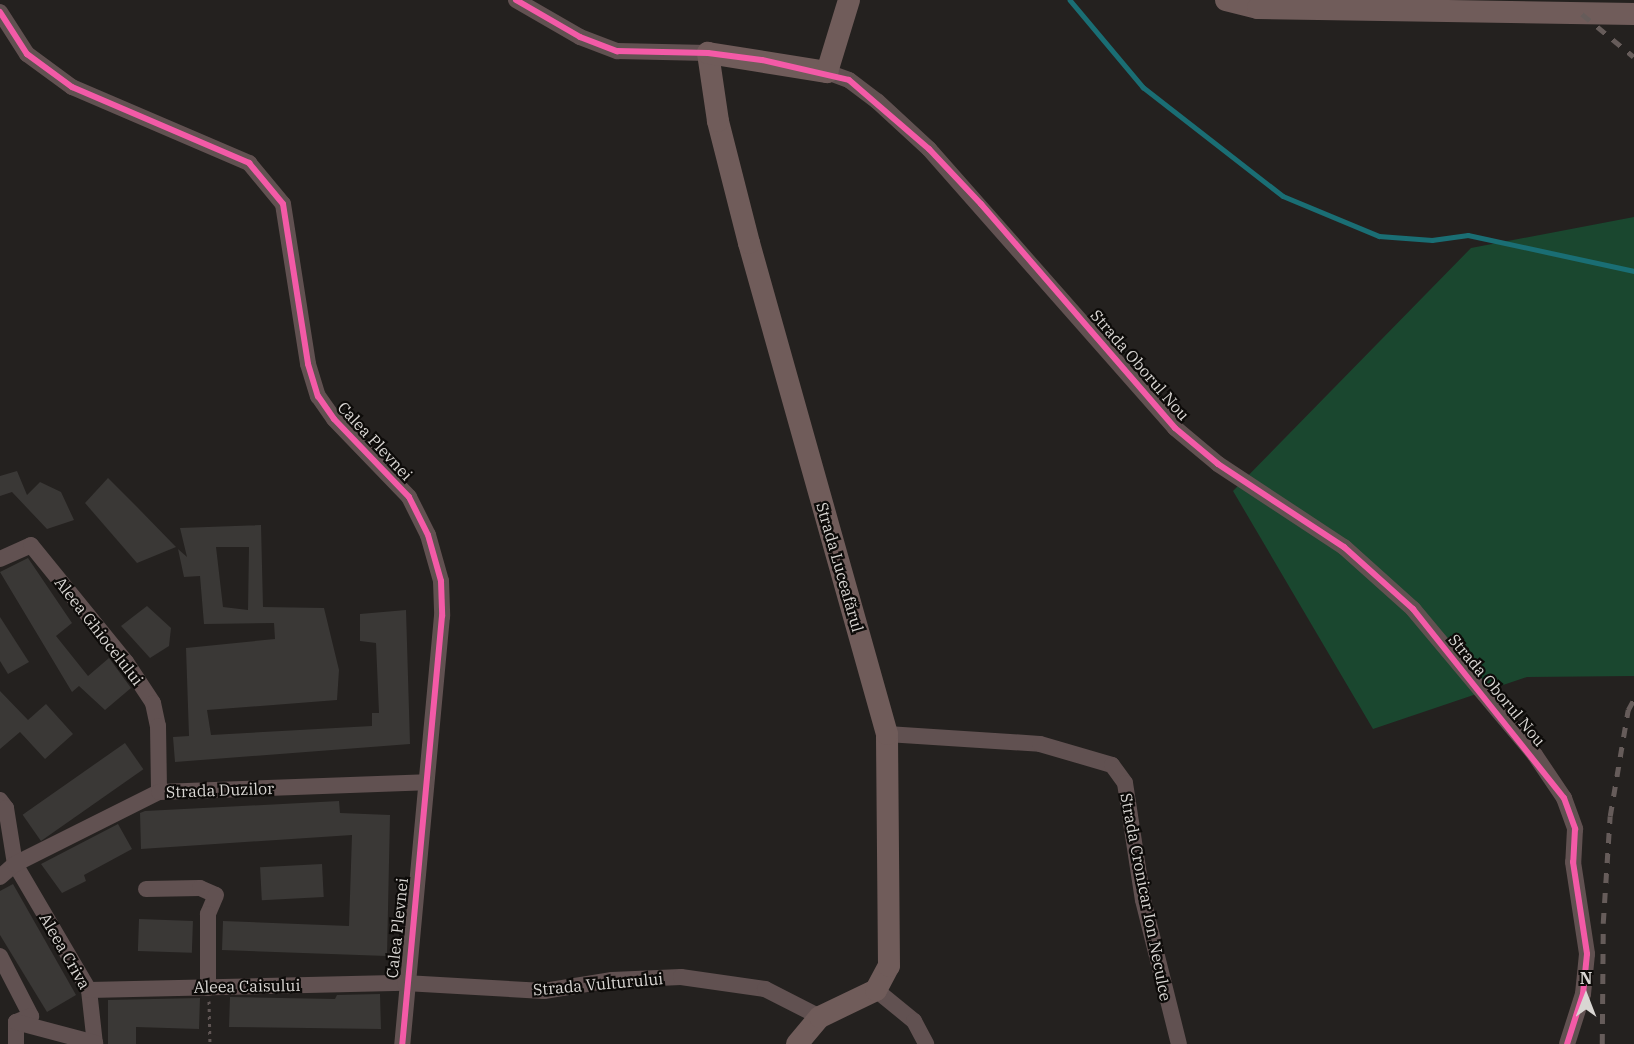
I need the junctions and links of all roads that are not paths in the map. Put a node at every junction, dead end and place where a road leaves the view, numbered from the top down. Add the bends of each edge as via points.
1 (516, 0) edge
2 (849, 0) edge
3 (1226, 0) edge
4 (0, 12) edge
5 (1634, 14) edge
6 (708, 53) junction
7 (827, 72) junction
8 (0, 559) edge
9 (887, 734) junction
10 (426, 782) junction
11 (159, 792) junction
12 (0, 800) edge
13 (15, 864) junction
14 (0, 877) edge
15 (146, 889) dead end
16 (0, 956) edge
17 (405, 982) junction
18 (208, 987) junction
19 (89, 990) junction
20 (876, 990) junction
21 (820, 1017) junction
22 (16, 1022) junction
23 (95, 1043) edge
24 (16, 1044) edge
25 (402, 1044) edge
26 (797, 1044) edge
27 (926, 1044) edge
28 (1179, 1044) edge
29 (1567, 1044) edge

1 - 6 street, Strada Oborul Nou via 580,37 617,51
2 - 7 street
3 - 5 street via 1258,8
4 - 10 street, Calea Plevnei via 27,54 72,87 249,163 283,204 308,364 318,396 334,419 409,497 428,535 441,581 442,616
6 - 7 street, Strada Oborul Nou
6 - 9 street, Strada Luceafărul via 718,121 749,243
7 - 29 street, Strada Oborul Nou via 849,80 877,101 929,149 1175,429 1218,464 1344,546 1413,609 1535,755 1564,798 1575,829 1573,862 1587,954 1583,994
8 - 11 street, Aleea Ghiocelului via 31,545 126,662 153,703 158,726
9 - 20 street, Strada Luceafărul via 890,966
9 - 28 street, Strada Cronicar Ion Neculce via 1040,744 1112,765 1125,783 1143,900
10 - 11 street, Strada Duzilor
10 - 17 street, Calea Plevnei
11 - 13 street, Strada Duzilor
12 - 13 street via 6,807
13 - 14 street, Strada Duzilor
13 - 19 street, Aleea Criva
15 - 18 street via 200,888 216,895 208,914
16 - 22 street via 31,1016
17 - 18 street, Aleea Caisului
17 - 21 street, Strada Vulturului via 544,991 624,980 735,981 765,988
17 - 25 street, Calea Plevnei
18 - 19 street, Aleea Caisului
19 - 23 street, Aleea Criva
20 - 21 street
20 - 27 street via 914,1021
21 - 26 street
22 - 23 street
22 - 24 street

